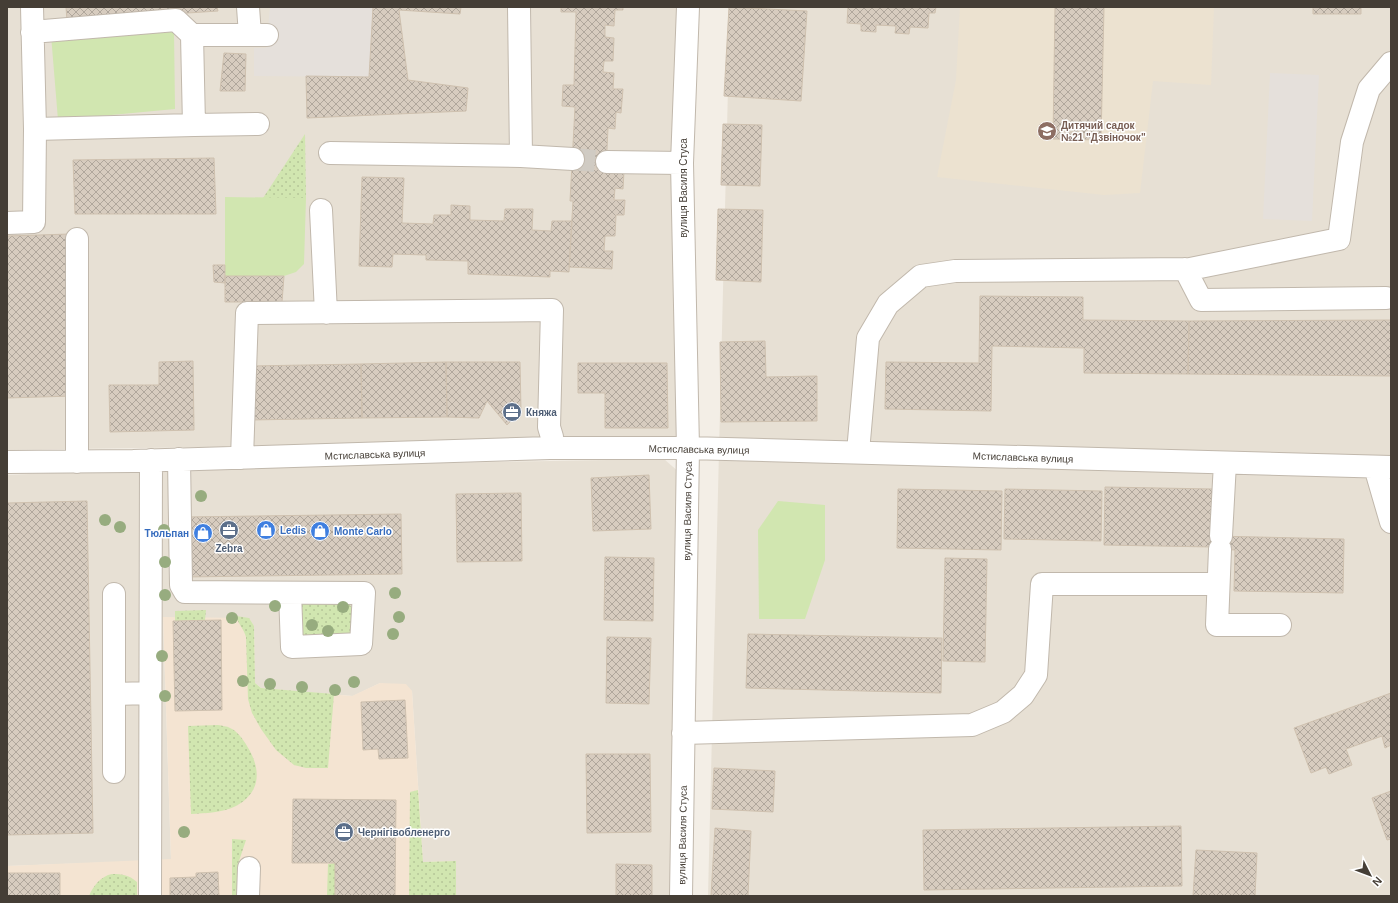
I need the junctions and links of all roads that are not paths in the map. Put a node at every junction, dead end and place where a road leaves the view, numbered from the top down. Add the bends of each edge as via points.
1 (32, 7) edge
2 (248, 7) edge
3 (519, 7) edge
4 (688, 7) edge
5 (32, 32) junction
6 (192, 35) junction
7 (1391, 63) edge
8 (258, 124) dead end
9 (194, 125) junction
10 (35, 129) junction
11 (330, 153) dead end
12 (521, 156) junction
13 (573, 159) tunnel mouth
14 (607, 162) tunnel mouth
15 (682, 163) junction
16 (321, 210) dead end
17 (7, 223) edge
18 (77, 239) dead end
19 (1185, 269) junction
20 (1386, 298) dead end
21 (326, 312) junction
22 (550, 448) junction
23 (688, 448) junction
24 (858, 452) junction
25 (242, 458) junction
26 (179, 459) junction
27 (151, 460) junction
28 (7, 462) edge
29 (77, 462) junction
30 (1225, 463) junction
31 (1383, 467) edge
32 (1391, 522) edge
33 (1218, 584) junction
34 (290, 593) dead end
35 (114, 594) dead end
36 (1280, 625) dead end
37 (151, 693) junction
38 (114, 694) junction
39 (683, 733) junction
40 (114, 772) dead end
41 (249, 868) dead end
42 (150, 896) edge
43 (248, 896) edge
44 (681, 896) edge

1 - 5 street
2 - 6 street via 259,35
3 - 12 street
4 - 15 street, вулиця Василя Стуса
5 - 6 street via 176,20
5 - 10 street
6 - 9 street
7 - 19 street via 1369,89 1352,142 1339,239
8 - 9 street
9 - 10 street
10 - 17 street via 34,222
11 - 12 street
12 - 13 street
14 - 15 street
15 - 23 street, вулиця Василя Стуса
16 - 21 street
18 - 29 street
19 - 20 street via 1201,300
19 - 24 street via 955,271 921,276 888,304 868,338
21 - 22 street via 552,310
21 - 25 street via 247,313
22 - 23 street, Мстиславська вулиця
22 - 25 street, Мстиславська вулиця
23 - 24 street, Мстиславська вулиця
23 - 39 street, вулиця Василя Стуса
24 - 30 street, Мстиславська вулиця
25 - 26 street, Мстиславська вулиця
26 - 27 street, Мстиславська вулиця
26 - 34 street via 181,586 185,592
27 - 29 street, Мстиславська вулиця
27 - 37 street
28 - 29 street, Мстиславська вулиця
30 - 31 street, Мстиславська вулиця
30 - 33 street
31 - 32 street
33 - 36 street via 1217,625
33 - 39 street via 1042,584 1036,675 1023,695 1003,712 972,725
35 - 38 street
37 - 38 street
37 - 42 street
38 - 40 street
39 - 44 street, вулиця Василя Стуса
41 - 43 street

